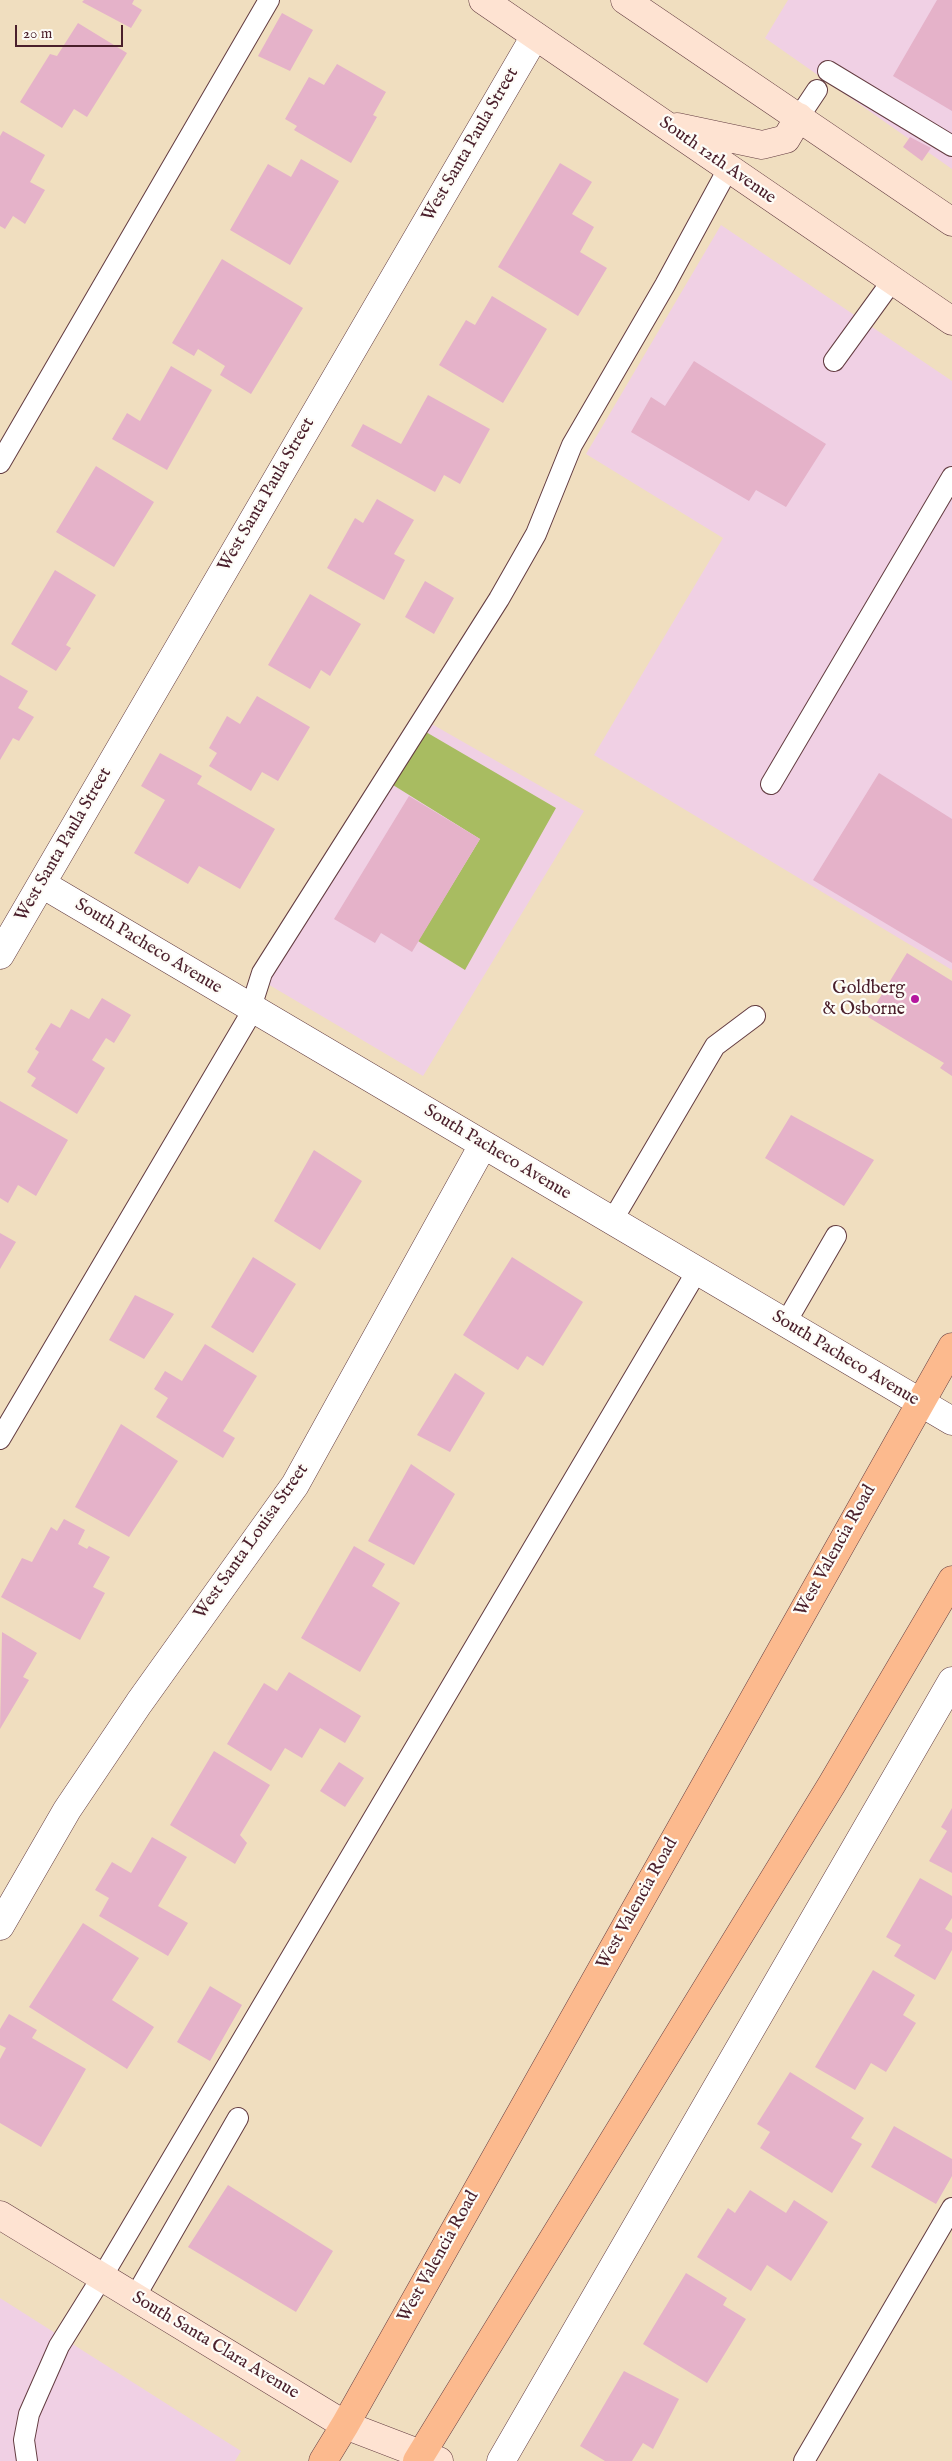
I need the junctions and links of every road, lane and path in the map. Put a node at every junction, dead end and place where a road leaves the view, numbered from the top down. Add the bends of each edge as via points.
1 (270, 0) edge
2 (483, 0) edge
3 (639, 4) edge
4 (535, 36) junction
5 (828, 70) dead end
6 (817, 90) dead end
7 (799, 117) junction
8 (666, 124) junction
9 (952, 146) edge
10 (728, 169) junction
11 (952, 222) edge
12 (892, 281) junction
13 (952, 322) edge
14 (834, 361) dead end
15 (0, 463) edge
16 (952, 477) edge
17 (770, 784) dead end
18 (42, 884) junction
19 (0, 955) edge
20 (251, 1008) junction
21 (755, 1016) dead end
22 (483, 1145) junction
23 (612, 1221) junction
24 (836, 1236) dead end
25 (697, 1271) junction
26 (785, 1324) junction
27 (952, 1347) edge
28 (919, 1403) junction
29 (952, 1421) edge
30 (0, 1439) edge
31 (952, 1580) edge
32 (952, 1681) edge
33 (0, 1926) edge
34 (238, 2118) dead end
35 (952, 2208) edge
36 (0, 2215) edge
37 (102, 2277) junction
38 (135, 2297) junction
39 (345, 2425) junction
40 (426, 2459) edge
41 (27, 2461) edge
42 (323, 2461) edge
43 (501, 2461) edge
44 (804, 2461) edge

1 - 15 lane
2 - 4 main road, South 12th Avenue
3 - 7 main road
4 - 8 main road, South 12th Avenue
4 - 18 street, West Santa Paula Street
5 - 9 lane
6 - 7 lane
7 - 8 main road via 786,139 762,145
7 - 11 main road
8 - 10 main road, South 12th Avenue
10 - 12 main road, South 12th Avenue
10 - 20 lane via 666,285 572,445 536,534 494,607 262,973
12 - 13 main road, South 12th Avenue
12 - 14 lane
16 - 17 lane
18 - 19 street, West Santa Paula Street
18 - 20 street, South Pacheco Avenue
20 - 22 street, South Pacheco Avenue
20 - 30 lane via 247,1020
21 - 23 lane via 715,1046
22 - 23 street, South Pacheco Avenue
22 - 33 street, West Santa Louisa Street via 295,1486 139,1703 68,1810
23 - 25 street, South Pacheco Avenue
24 - 26 lane
25 - 26 street, South Pacheco Avenue
25 - 37 lane
26 - 28 street, South Pacheco Avenue
27 - 28 main road, West Valencia Road
28 - 29 street, South Pacheco Avenue
28 - 39 main road, West Valencia Road
31 - 40 main road
32 - 43 street
34 - 38 lane
35 - 44 lane
36 - 37 main road, South Santa Clara Avenue
37 - 38 main road, South Santa Clara Avenue
37 - 41 lane via 59,2346 41,2382 29,2414 24,2440
38 - 39 main road, South Santa Clara Avenue
39 - 40 main road, South Santa Clara Avenue
39 - 42 main road, West Valencia Road

